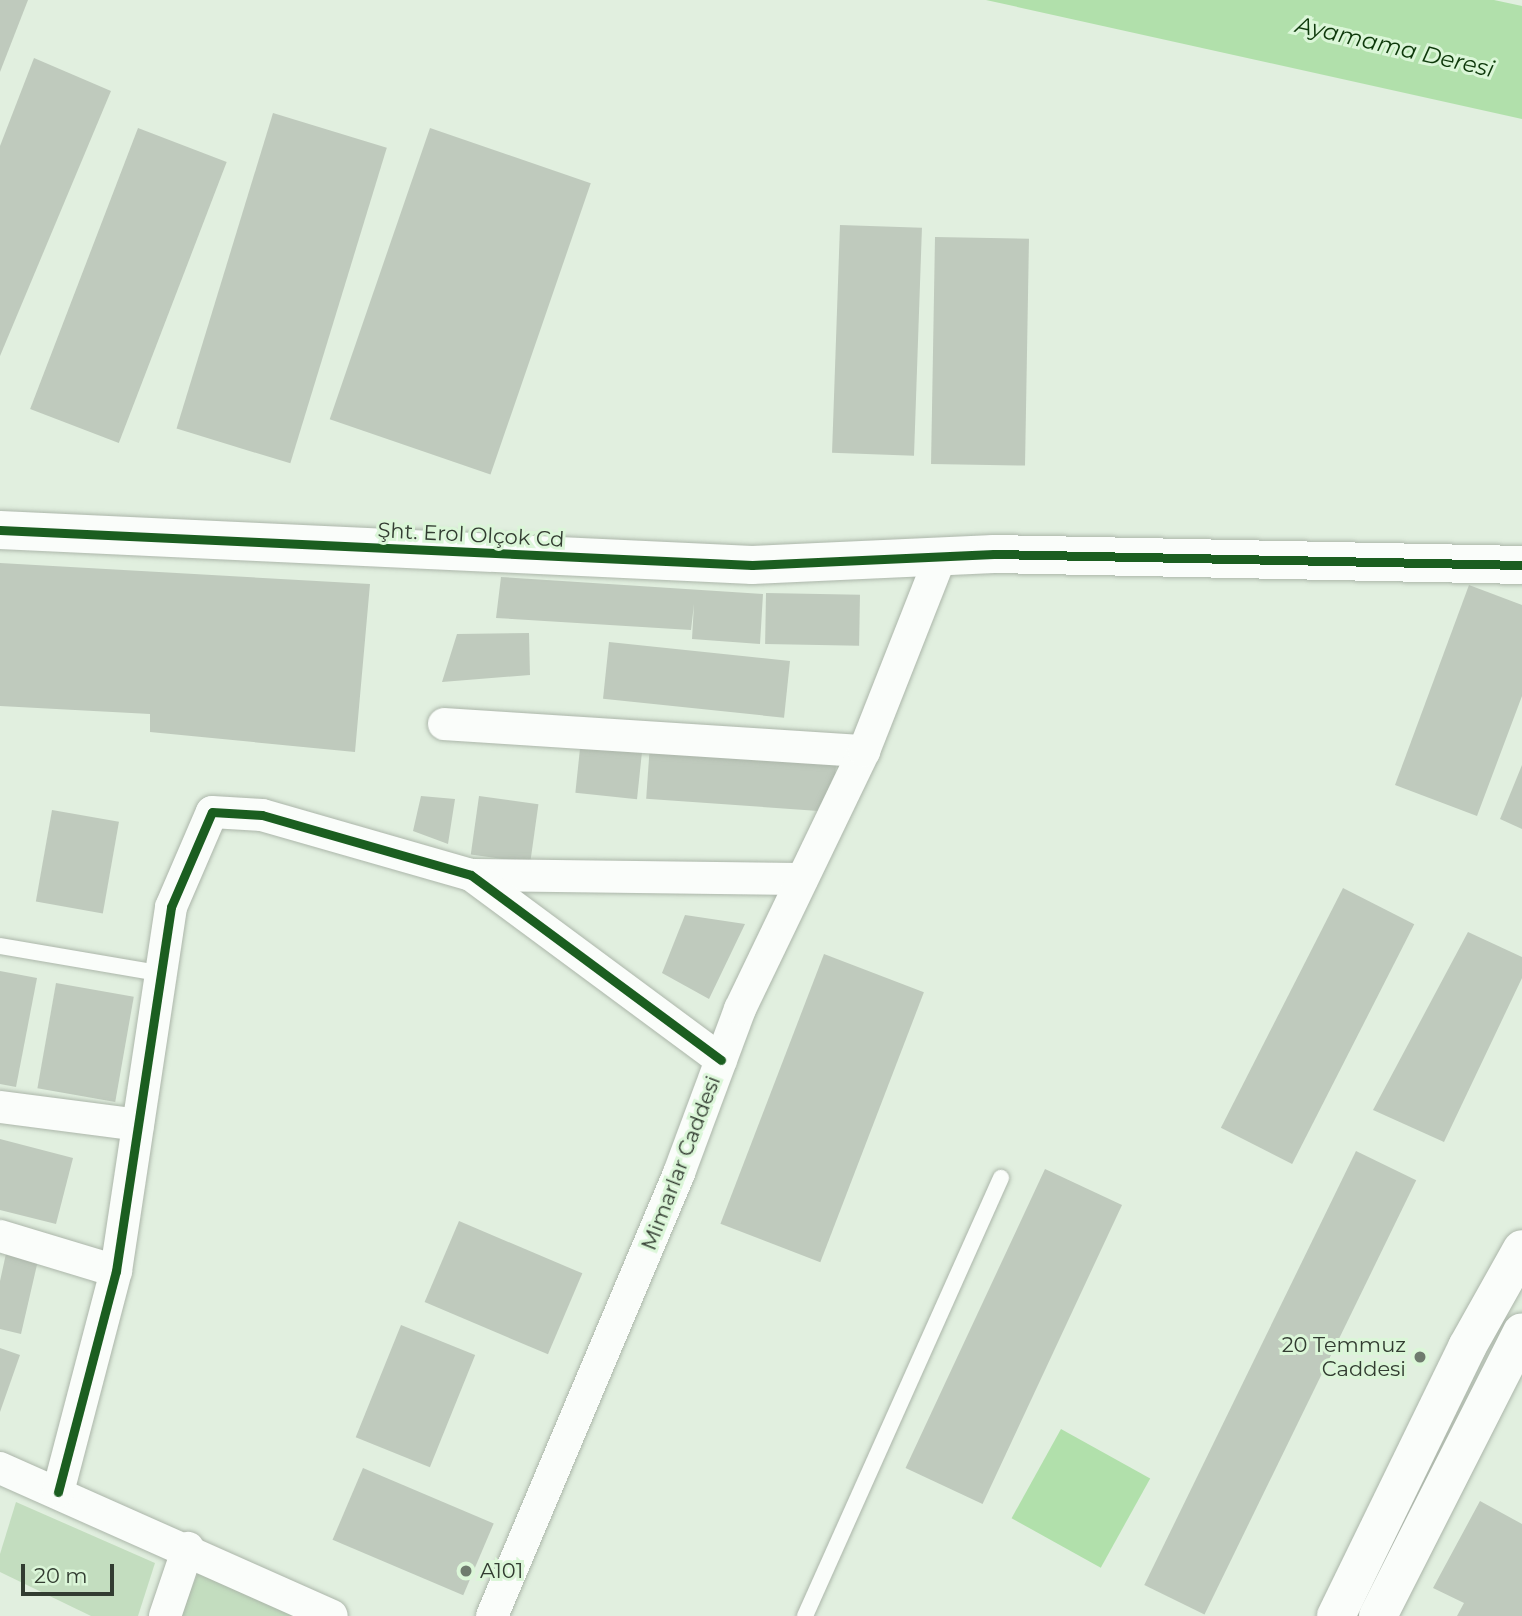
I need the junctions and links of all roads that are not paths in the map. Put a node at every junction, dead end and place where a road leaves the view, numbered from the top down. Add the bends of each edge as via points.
1 (0, 530) edge
2 (940, 558) junction
3 (1522, 565) edge
4 (444, 723) dead end
5 (864, 751) junction
6 (471, 874) junction
7 (802, 879) junction
8 (0, 946) edge
9 (163, 974) junction
10 (721, 1060) junction
11 (0, 1107) edge
12 (138, 1125) junction
13 (1001, 1178) dead end
14 (0, 1236) edge
15 (1518, 1257) edge
16 (116, 1271) junction
17 (1522, 1332) edge
18 (1, 1474) edge
19 (58, 1492) junction
20 (188, 1548) junction
21 (165, 1616) edge
22 (332, 1616) edge
23 (492, 1616) edge
24 (805, 1616) edge
25 (1336, 1616) edge
26 (1378, 1616) edge

1 - 2 street, Şht. Erol Olçok Cd via 752,565
2 - 3 street, Şht. Erol Olçok Cd via 994,554
2 - 5 street, Mimarlar Caddesi
4 - 5 street
5 - 7 street, Mimarlar Caddesi
6 - 7 street
6 - 9 street via 262,815 212,812 171,907
6 - 10 street
7 - 10 street, Mimarlar Caddesi
8 - 9 lane
9 - 12 street
10 - 23 street, Mimarlar Caddesi via 680,1172
11 - 12 street
12 - 16 street
13 - 24 lane
14 - 16 street
15 - 25 street
16 - 19 street
17 - 26 street
18 - 19 street
19 - 20 street
20 - 21 street
20 - 22 street

